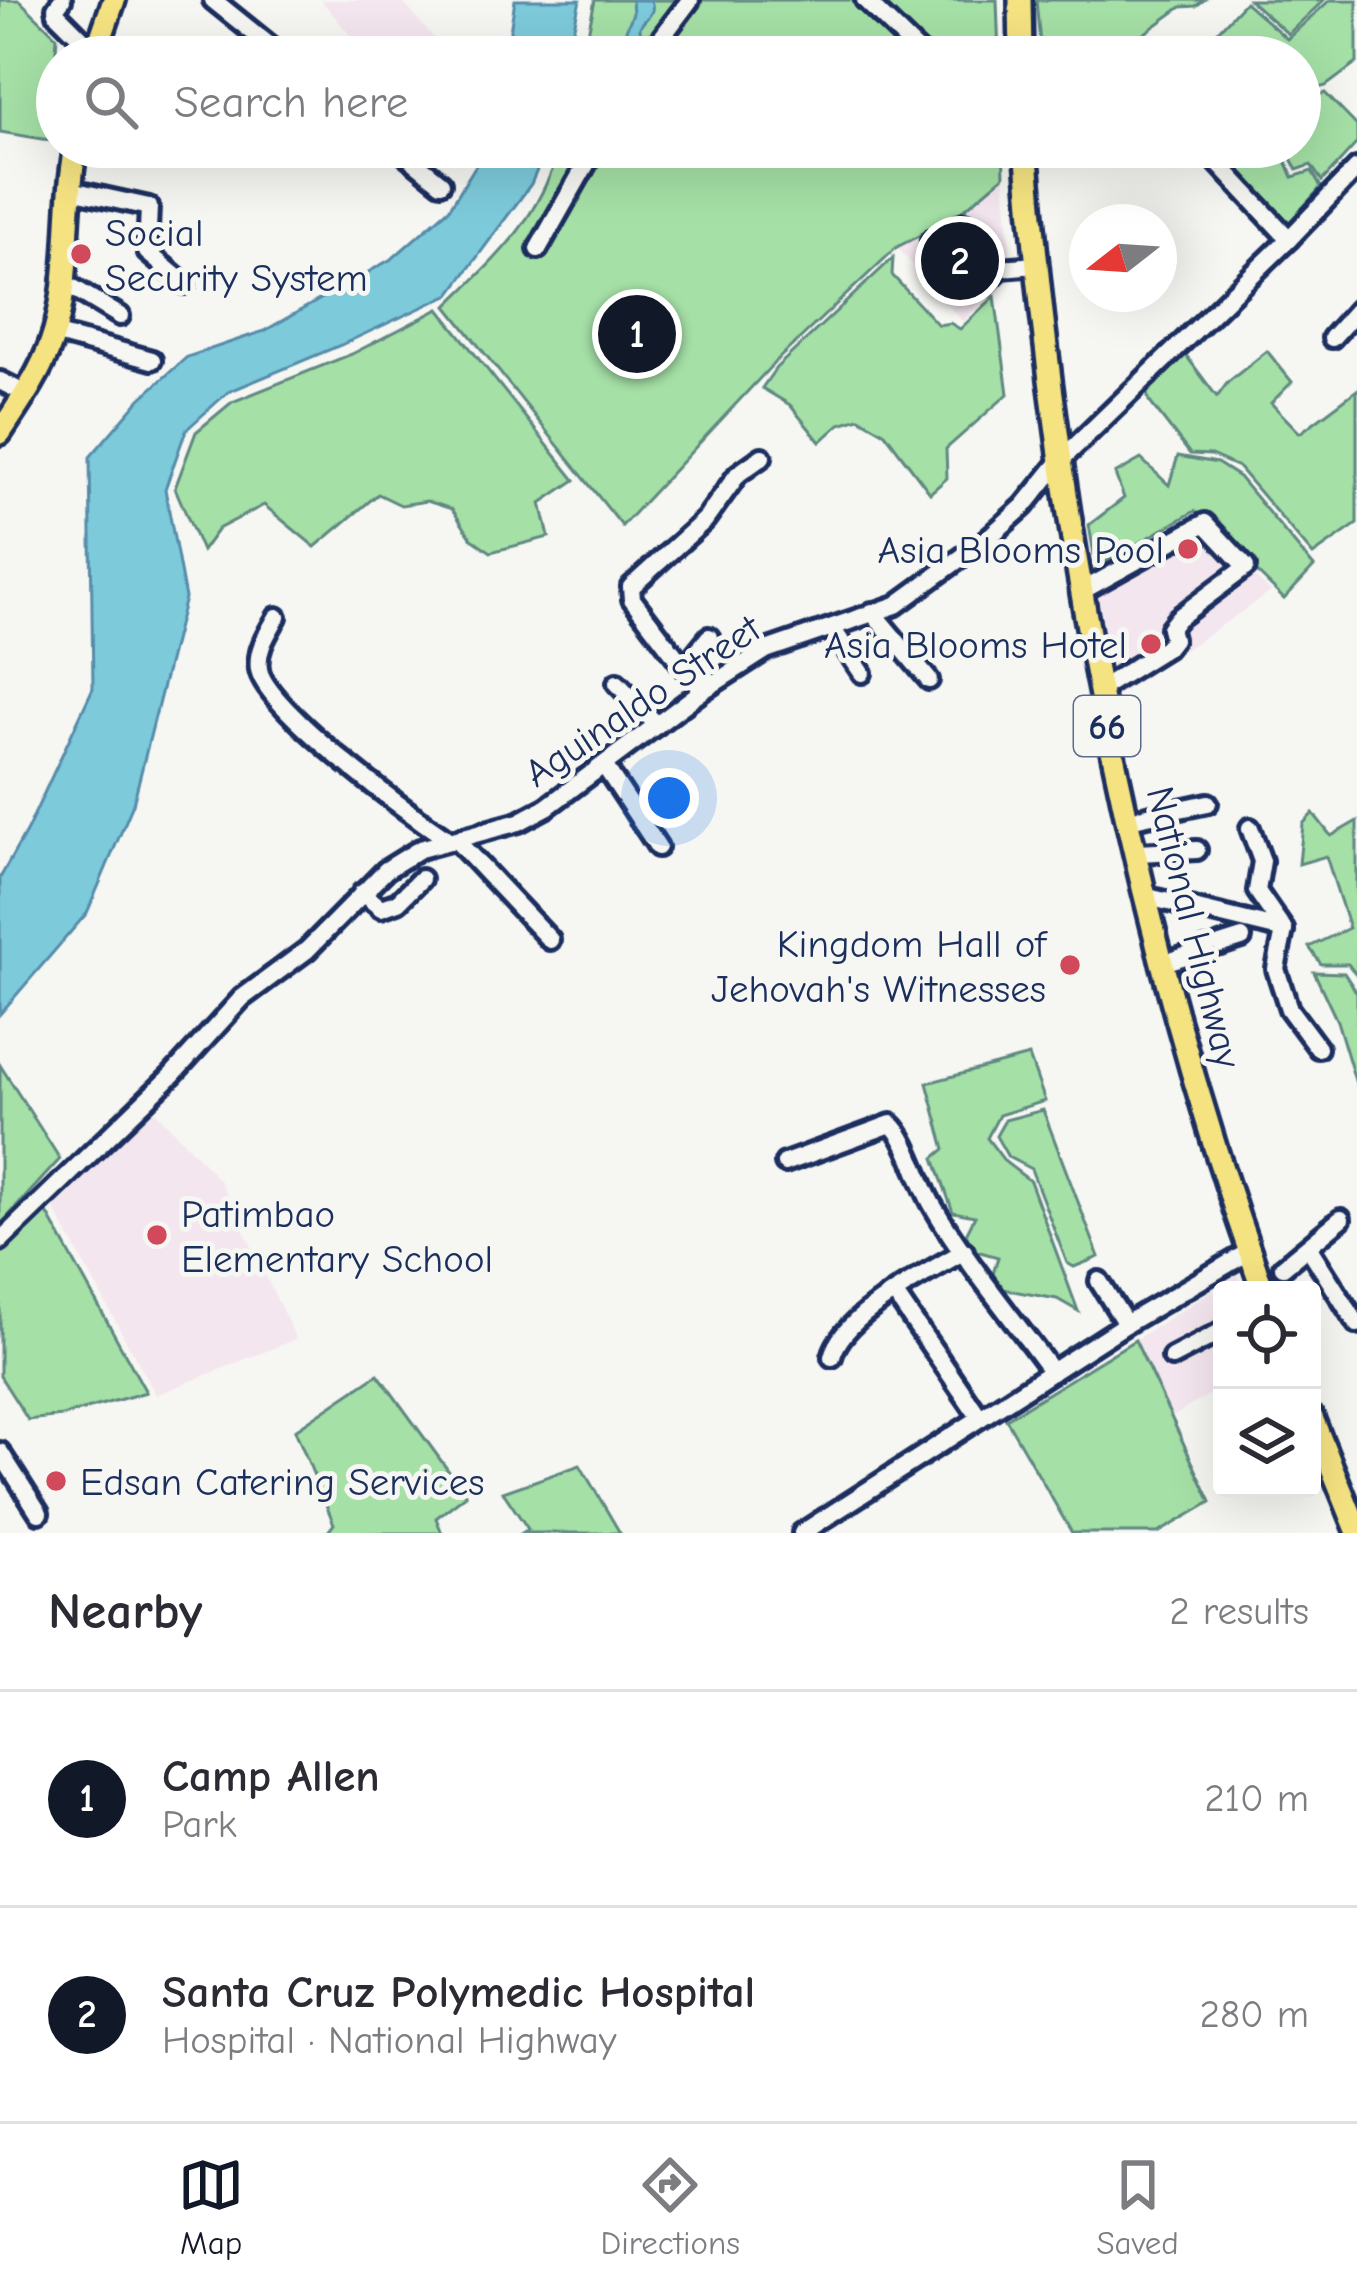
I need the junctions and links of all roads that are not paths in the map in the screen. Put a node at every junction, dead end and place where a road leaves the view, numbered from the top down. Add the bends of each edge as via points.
1 (62, 0) edge
2 (114, 0) edge
3 (213, 0) edge
4 (691, 0) edge
5 (866, 0) edge
6 (1020, 0) edge
7 (77, 36) edge
8 (102, 36) edge
9 (258, 36) edge
10 (663, 36) edge
11 (903, 36) edge
12 (1021, 36) edge
13 (73, 168) edge
14 (422, 168) edge
15 (584, 168) edge
16 (1028, 168) edge
17 (1223, 168) edge
18 (1357, 168) edge
19 (441, 183) dead end
20 (70, 190) junction
21 (1289, 239) junction
22 (931, 241) dead end
23 (538, 249) dead end
24 (1036, 265) junction
25 (1001, 268) junction
26 (62, 281) junction
27 (184, 284) dead end
28 (983, 286) dead end
29 (1357, 310) edge
30 (120, 316) dead end
31 (54, 333) junction
32 (1332, 338) dead end
33 (152, 360) dead end
34 (0, 381) edge
35 (26, 394) junction
36 (0, 434) edge
37 (762, 457) dead end
38 (1060, 460) junction
39 (1082, 591) junction
40 (872, 612) junction
41 (277, 617) dead end
42 (832, 628) junction
43 (710, 638) dead end
44 (862, 674) dead end
45 (929, 680) dead end
46 (617, 683) dead end
47 (706, 688) junction
48 (1100, 689) junction
49 (657, 725) junction
50 (604, 765) junction
51 (1208, 803) dead end
52 (1129, 820) junction
53 (1250, 828) dead end
54 (453, 841) junction
55 (658, 847) dead end
56 (1196, 850) dead end
57 (1137, 853) junction
58 (421, 879) dead end
59 (362, 893) junction
60 (1148, 897) junction
61 (1284, 930) junction
62 (1242, 938) dead end
63 (550, 940) dead end
64 (1164, 963) junction
65 (1318, 1048) dead end
66 (785, 1163) dead end
67 (1341, 1219) dead end
68 (0, 1241) edge
69 (1309, 1248) junction
70 (964, 1251) junction
71 (1250, 1251) junction
72 (1270, 1277) edge
73 (1099, 1281) dead end
74 (895, 1294) junction
75 (1126, 1324) junction
76 (1357, 1324) edge
77 (1213, 1336) edge
78 (832, 1357) dead end
79 (1172, 1357) dead end
80 (1052, 1372) junction
81 (980, 1418) junction
82 (1321, 1440) edge
83 (0, 1452) edge
84 (39, 1513) dead end
85 (1357, 1530) edge
86 (802, 1533) edge

1 - 7 street via 57,14
2 - 8 main road
3 - 9 street
4 - 10 street
5 - 11 street
6 - 12 main road
13 - 20 main road
14 - 19 street
15 - 23 street
16 - 24 main road, National Highway / 66
17 - 21 street
18 - 21 street, Aguinaldo Street
20 - 26 main road
20 - 27 street via 149,207 147,252
21 - 38 street, Aguinaldo Street
22 - 25 street via 964,223
24 - 25 street
24 - 38 main road, National Highway / 66
25 - 28 street
26 - 30 street
26 - 31 main road
29 - 32 street
31 - 33 street
31 - 35 main road
34 - 35 street
35 - 36 main road
37 - 47 street via 631,586 632,598
38 - 39 main road, National Highway / 66
38 - 40 street, Aguinaldo Street via 987,539 896,605
39 - 48 main road, National Highway / 66
39 - 48 street via 1205,523 1246,567 1178,618 1166,648
40 - 42 street, Aguinaldo Street
40 - 45 street
41 - 54 street via 261,647 259,671 270,688 330,748
42 - 44 street
42 - 47 street, Aguinaldo Street via 766,650
43 - 47 street via 696,653
46 - 49 street
47 - 49 street, Aguinaldo Street
48 - 52 main road, National Highway / 66
49 - 50 street, Aguinaldo Street
50 - 54 street, Aguinaldo Street via 519,822
50 - 55 street
51 - 52 street
52 - 57 main road, National Highway / 66
53 - 61 street via 1262,861 1257,891
54 - 59 street, Aguinaldo Street via 419,850
54 - 63 street
56 - 57 street
57 - 60 main road, National Highway / 66
58 - 59 street via 389,908
59 - 68 street, Aguinaldo Street via 307,950 242,998
60 - 61 street
60 - 64 main road, National Highway / 66
61 - 65 street via 1276,969 1288,1009
62 - 64 street
64 - 71 main road, National Highway / 66
66 - 70 street via 891,1124
67 - 69 street
69 - 72 street
69 - 76 street
70 - 74 street
70 - 80 street
71 - 72 main road, National Highway / 66
71 - 75 street
73 - 75 street
74 - 78 street via 836,1341
74 - 81 street
75 - 80 street
77 - 79 street
80 - 81 street
81 - 86 street
82 - 85 main road
83 - 84 street

